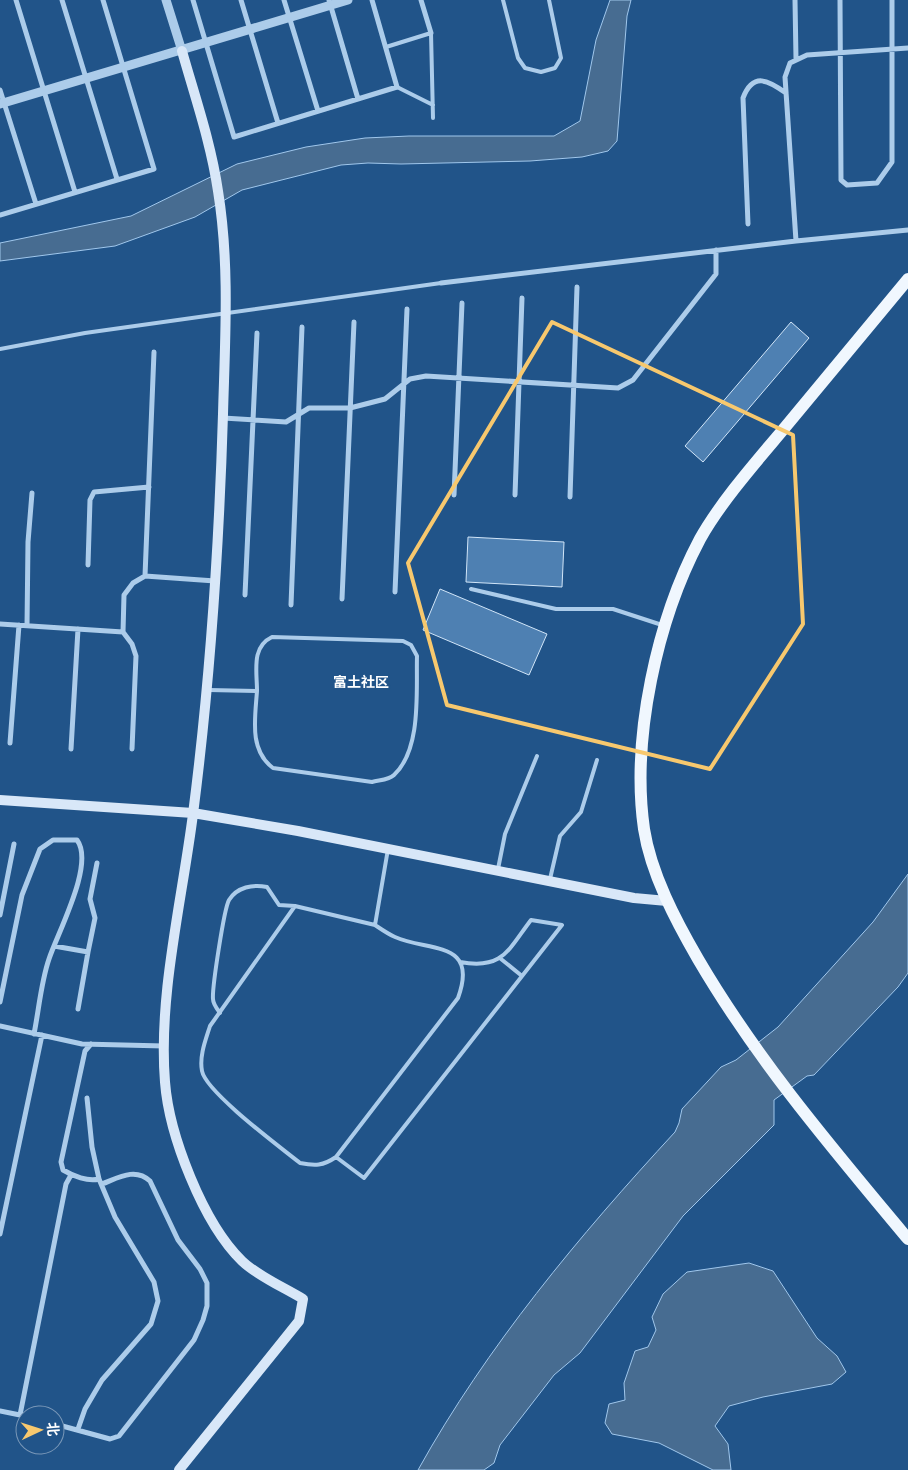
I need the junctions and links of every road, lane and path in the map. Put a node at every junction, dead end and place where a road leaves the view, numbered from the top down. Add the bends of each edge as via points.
1 (16, 0) edge
2 (62, 0) edge
3 (103, 0) edge
4 (166, 0) edge
5 (193, 0) edge
6 (241, 0) edge
7 (284, 0) edge
8 (348, 0) edge
9 (372, 0) edge
10 (421, 0) edge
11 (503, 0) edge
12 (549, 0) edge
13 (795, 0) edge
14 (840, 0) edge
15 (892, 0) edge
16 (330, 3) edge
17 (289, 18) junction
18 (250, 30) junction
19 (431, 33) junction
20 (206, 43) junction
21 (386, 47) junction
22 (908, 48) edge
23 (892, 49) junction
24 (182, 51) junction
25 (840, 53) junction
26 (796, 59) junction
27 (124, 68) junction
28 (86, 79) junction
29 (397, 87) junction
30 (0, 90) edge
31 (44, 92) junction
32 (786, 93) junction
33 (358, 99) junction
34 (2, 104) edge
35 (433, 105) junction
36 (318, 111) junction
37 (433, 118) dead end
38 (278, 123) junction
39 (117, 180) junction
40 (75, 192) junction
41 (36, 204) junction
42 (0, 215) edge
43 (748, 224) dead end
44 (908, 230) edge
45 (796, 241) junction
46 (716, 250) junction
47 (908, 279) edge
48 (441, 283) joint
49 (577, 287) dead end
50 (522, 298) dead end
51 (462, 302) dead end
52 (407, 309) dead end
53 (226, 314) junction
54 (354, 322) dead end
55 (302, 326) dead end
56 (257, 333) dead end
57 (0, 349) edge
58 (154, 352) dead end
59 (459, 378) junction
60 (519, 382) junction
61 (404, 384) junction
62 (574, 386) junction
63 (350, 408) junction
64 (298, 413) junction
65 (223, 418) junction
66 (253, 421) junction
67 (149, 488) junction
68 (32, 492) dead end
69 (454, 495) dead end
70 (515, 495) dead end
71 (570, 497) dead end
72 (88, 565) dead end
73 (145, 576) junction
74 (216, 581) junction
75 (471, 589) dead end
76 (395, 592) dead end
77 (245, 595) dead end
78 (342, 599) dead end
79 (291, 605) dead end
80 (0, 624) edge
81 (19, 625) junction
82 (27, 626) junction
83 (664, 626) junction
84 (78, 629) junction
85 (123, 632) junction
86 (206, 690) junction
87 (257, 692) junction
88 (10, 743) dead end
89 (71, 749) dead end
90 (132, 749) dead end
91 (537, 756) dead end
92 (596, 760) dead end
93 (0, 800) edge
94 (193, 813) junction
95 (14, 844) dead end
96 (388, 849) junction
97 (97, 863) dead end
98 (498, 871) junction
99 (550, 881) junction
100 (667, 901) junction
101 (295, 906) junction
102 (0, 916) edge
103 (374, 925) junction
104 (54, 946) junction
105 (88, 952) junction
106 (501, 959) junction
107 (460, 962) junction
108 (522, 976) junction
109 (0, 1002) edge
110 (78, 1009) dead end
111 (220, 1013) junction
112 (0, 1026) edge
113 (34, 1034) junction
114 (42, 1035) junction
115 (91, 1044) junction
116 (164, 1046) junction
117 (87, 1098) dead end
118 (336, 1157) junction
119 (71, 1175) junction
120 (100, 1182) junction
121 (0, 1234) edge
122 (908, 1239) edge
123 (24, 1405) edge
124 (0, 1411) edge
125 (15, 1414) edge
126 (65, 1426) edge
127 (78, 1429) junction
128 (179, 1470) edge

1 - 31 street
2 - 28 street
3 - 27 street
4 - 24 street
5 - 20 street
6 - 18 street
7 - 17 street
8 - 16 street
9 - 21 street
10 - 19 street
11 - 12 lane via 518,58 525,68 541,72 555,68 561,58
13 - 26 street
14 - 25 street
15 - 23 street
16 - 17 street
16 - 33 street
17 - 18 street
17 - 36 street
18 - 20 street
18 - 38 street
19 - 21 lane
19 - 35 lane
20 - 24 street
20 - 38 street via 234,137
21 - 29 street
22 - 23 street
23 - 25 street
23 - 25 street via 892,162 877,183 847,185 841,180
24 - 27 street
24 - 53 main road via 215,171
25 - 26 street
26 - 32 street via 790,63 785,77
27 - 28 street
27 - 39 street via 154,169
28 - 31 street
28 - 39 street
29 - 33 street
29 - 35 lane
30 - 34 street
31 - 34 street
31 - 40 street
32 - 43 street via 770,81 757,81 747,87 743,98
32 - 45 street
33 - 36 street
34 - 41 street
35 - 37 lane
36 - 38 street
39 - 40 street
40 - 41 street
41 - 42 street
44 - 45 street
45 - 46 street
46 - 48 street
46 - 62 street via 716,274 633,380 618,388
47 - 83 main road via 746,474 701,538
48 - 53 lane
49 - 62 street
50 - 60 street
51 - 59 street
52 - 61 street
53 - 57 lane via 85,333
53 - 65 main road
54 - 63 street
55 - 64 street
56 - 66 street
58 - 67 street
59 - 60 street
59 - 61 street via 426,376 410,379
59 - 69 street
60 - 62 street
60 - 70 street
61 - 63 street via 385,399
61 - 76 street
62 - 71 street
63 - 64 street via 309,408
63 - 78 street
64 - 66 street via 286,422
64 - 79 street
65 - 66 street
65 - 74 main road
66 - 77 street
67 - 72 street via 94,492 90,500
67 - 73 street
68 - 82 street
73 - 74 street
73 - 85 street via 133,583 124,595
74 - 86 main road
75 - 83 lane via 556,609 613,609
80 - 81 street
81 - 82 street
81 - 88 street
82 - 84 street
83 - 100 main road via 652,670 641,774 644,830
84 - 85 street
84 - 89 street
85 - 90 street via 136,656
86 - 87 lane
86 - 94 main road
87 - 87 lane via 257,653 262,642 272,637 403,641 411,645 417,656 415,735 410,750 394,775 384,780 372,782 273,768 264,762 257,749 255,732
91 - 98 lane via 505,834
92 - 99 lane via 581,812 560,836
93 - 94 main road
94 - 96 main road
94 - 116 main road via 164,1016
95 - 102 street
96 - 98 main road
96 - 103 lane
97 - 105 street via 90,899 96,918
98 - 99 main road
99 - 100 main road via 634,898
100 - 122 main road via 704,970 748,1039 805,1115
101 - 103 lane
101 - 111 lane
101 - 111 lane via 279,905 267,887 256,884 244,888 229,900 223,920 213,1000
103 - 107 lane via 395,937 452,952
104 - 105 street
104 - 109 street via 73,901 83,854 77,840 53,840 40,850 22,895
104 - 113 street
105 - 110 street
106 - 107 lane via 479,966
106 - 108 lane
106 - 108 lane via 531,920 562,925
107 - 118 lane via 464,981 458,998
108 - 118 lane via 364,1178
111 - 118 lane via 210,1026 203,1045 202,1071 211,1088 300,1163 321,1165
112 - 113 street
113 - 114 street
114 - 115 street
114 - 121 street
115 - 116 street
115 - 119 street via 85,1051 61,1162 63,1170
116 - 128 main road via 165,1084 180,1152 215,1228 243,1263 303,1299 299,1320
117 - 120 street via 92,1147
119 - 120 street
119 - 123 street via 66,1184
120 - 127 street via 116,1218 154,1282 158,1301 151,1324 102,1380 85,1409
120 - 127 street via 135,1173 150,1181 178,1240 207,1283 207,1306 194,1340 119,1436 110,1439
124 - 125 street
126 - 127 street

